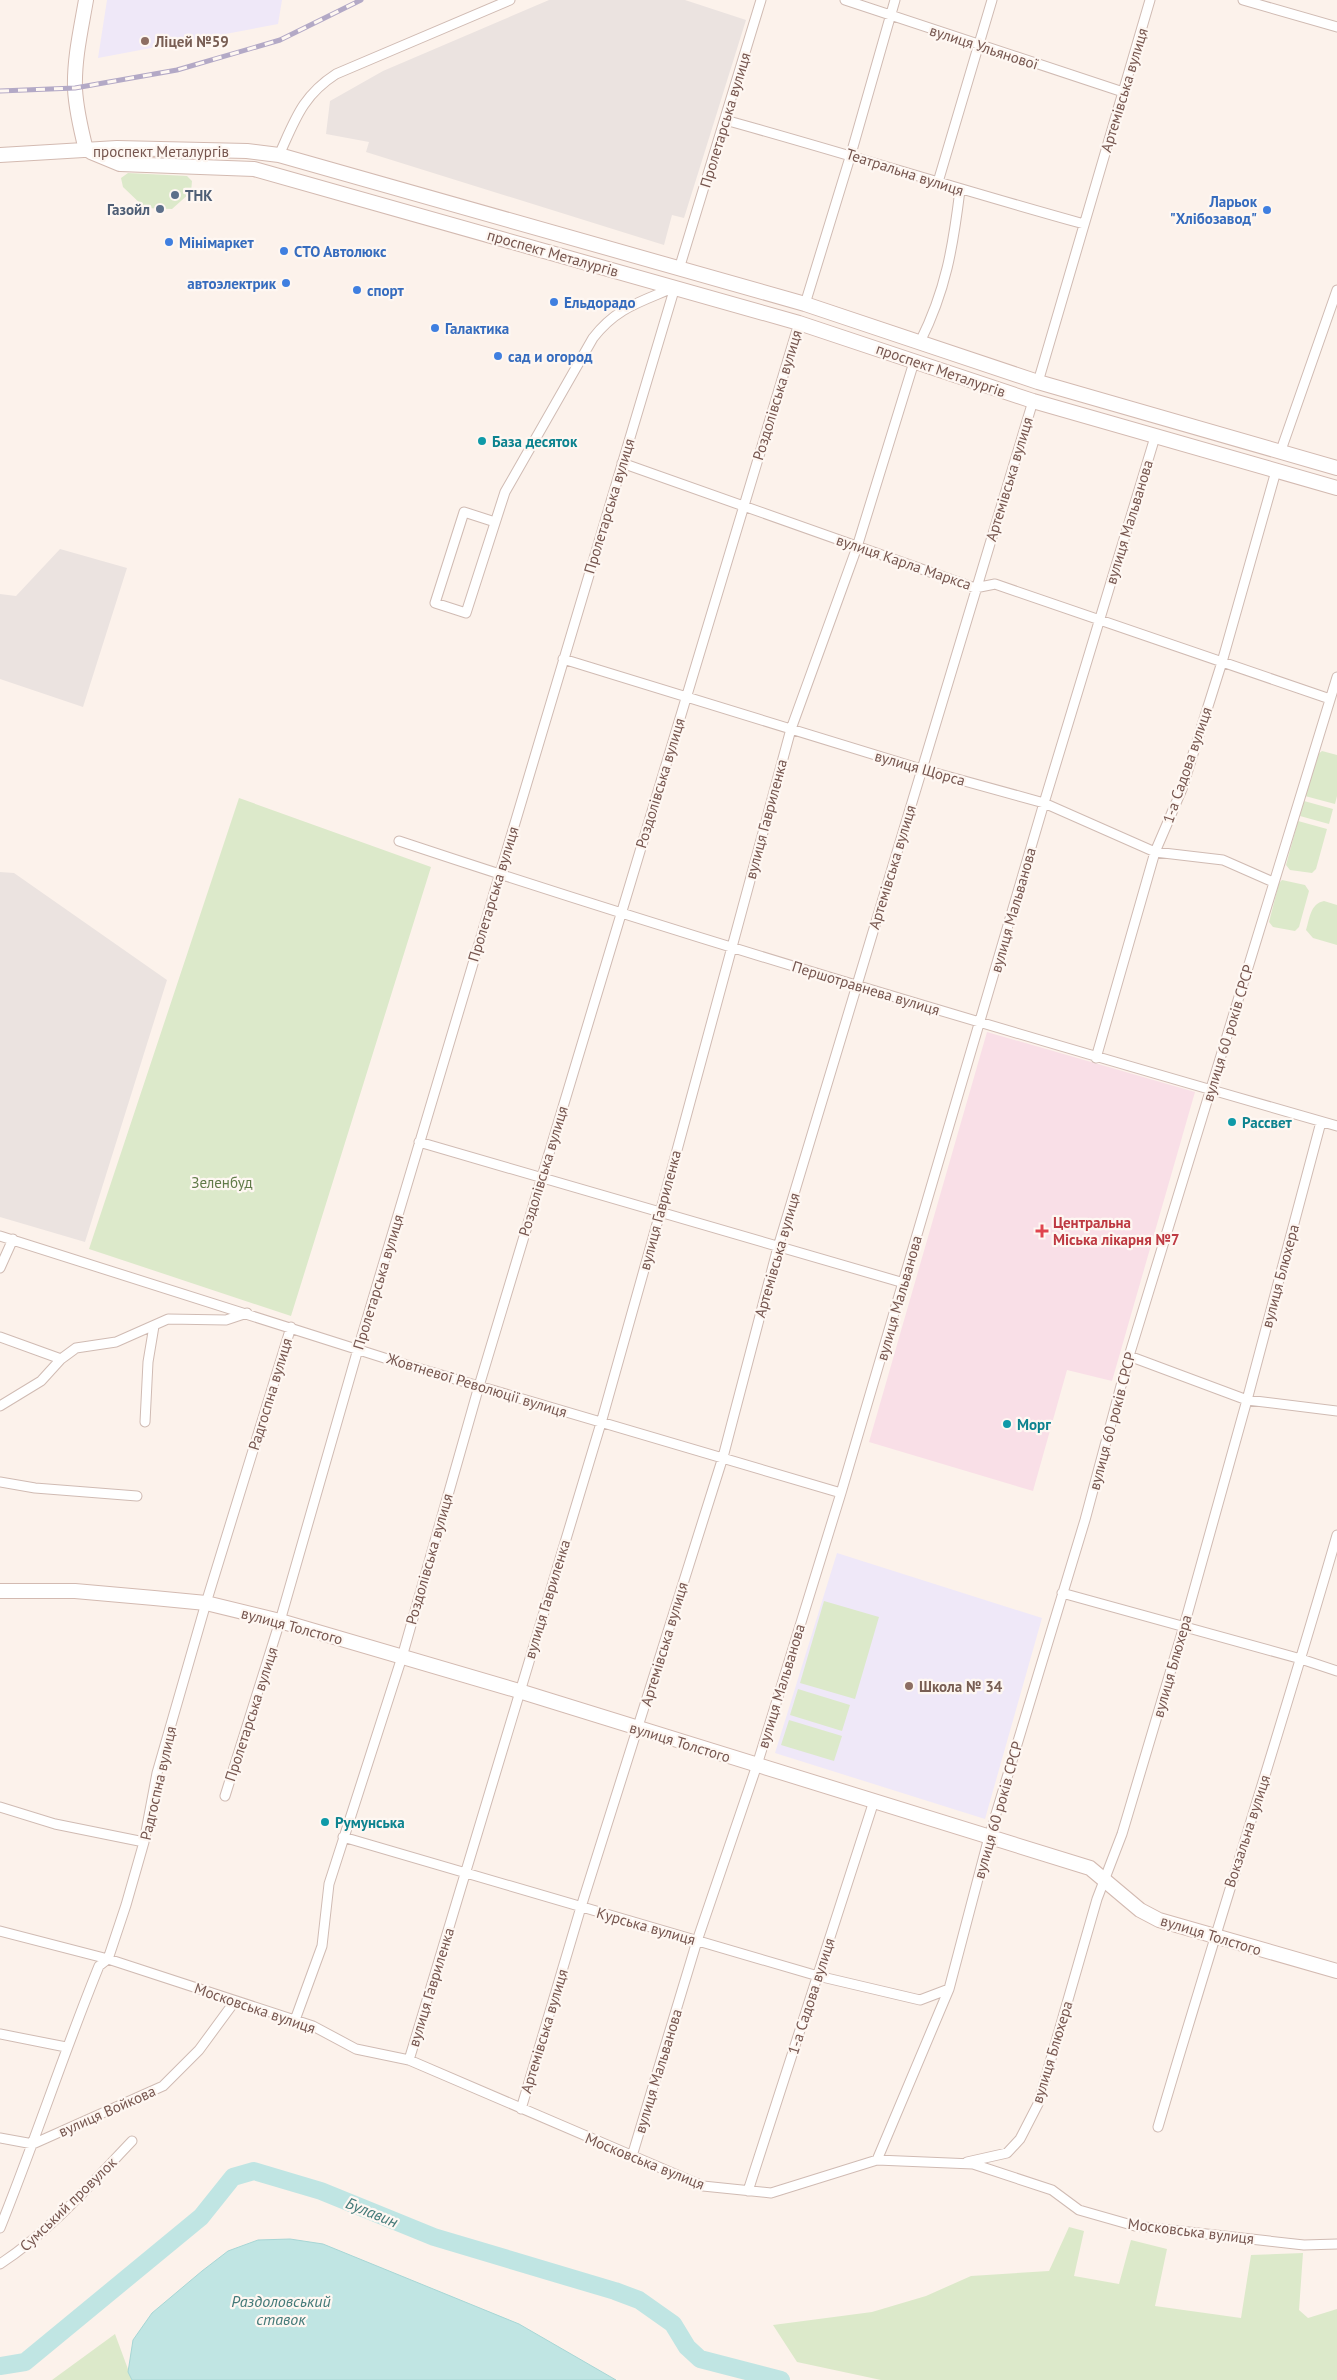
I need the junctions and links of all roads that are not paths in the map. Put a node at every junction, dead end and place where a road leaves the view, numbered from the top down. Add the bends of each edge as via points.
1 (86, 0) edge
2 (510, 0) edge
3 (761, 0) edge
4 (845, 0) edge
5 (895, 0) edge
6 (992, 0) edge
7 (1150, 0) edge
8 (1243, 0) edge
9 (890, 16) junction
10 (1337, 27) edge
11 (979, 45) junction
12 (1123, 92) junction
13 (725, 120) junction
14 (86, 150) junction
15 (851, 154) junction
16 (0, 155) edge
17 (279, 155) junction
18 (938, 182) junction
19 (960, 190) junction
20 (423, 196) junction
21 (419, 214) junction
22 (1084, 224) junction
23 (679, 269) junction
24 (675, 287) junction
25 (1337, 290) edge
26 (805, 304) junction
27 (799, 323) junction
28 (920, 342) junction
29 (914, 362) junction
30 (1038, 382) junction
31 (1033, 401) junction
32 (1160, 419) junction
33 (1155, 437) junction
34 (1280, 453) junction
35 (622, 463) junction
36 (1337, 468) edge
37 (1276, 471) junction
38 (1337, 488) edge
39 (743, 506) junction
40 (495, 522) junction
41 (857, 547) junction
42 (975, 588) junction
43 (1100, 620) junction
44 (563, 659) junction
45 (1222, 662) junction
46 (1337, 678) edge
47 (686, 697) junction
48 (1330, 699) junction
49 (790, 729) junction
50 (921, 769) junction
51 (1044, 803) junction
52 (399, 841) dead end
53 (1155, 852) junction
54 (499, 874) junction
55 (1273, 882) junction
56 (621, 913) junction
57 (732, 947) junction
58 (856, 987) junction
59 (981, 1022) junction
60 (1096, 1058) junction
61 (1210, 1090) junction
62 (1321, 1122) junction
63 (1337, 1126) edge
64 (419, 1142) junction
65 (541, 1178) junction
66 (660, 1213) junction
67 (0, 1236) edge
68 (14, 1239) junction
69 (778, 1247) junction
70 (0, 1268) edge
71 (904, 1283) junction
72 (247, 1313) junction
73 (154, 1326) junction
74 (291, 1328) junction
75 (0, 1337) edge
76 (358, 1349) junction
77 (1129, 1356) junction
78 (61, 1359) junction
79 (479, 1386) junction
80 (1247, 1400) junction
81 (0, 1406) edge
82 (1337, 1411) edge
83 (146, 1422) dead end
84 (600, 1423) junction
85 (723, 1457) junction
86 (0, 1482) edge
87 (841, 1493) junction
88 (137, 1496) dead end
89 (1337, 1535) edge
90 (0, 1591) edge
91 (1062, 1593) junction
92 (206, 1604) junction
93 (280, 1621) junction
94 (1184, 1626) junction
95 (402, 1656) junction
96 (1301, 1659) junction
97 (1337, 1671) edge
98 (519, 1691) junction
99 (638, 1729) junction
100 (757, 1765) junction
101 (225, 1796) dead end
102 (874, 1801) junction
103 (0, 1807) edge
104 (343, 1837) junction
105 (989, 1837) junction
106 (144, 1842) junction
107 (465, 1872) junction
108 (1104, 1878) junction
109 (581, 1907) junction
110 (0, 1930) edge
111 (1213, 1937) junction
112 (697, 1941) junction
113 (108, 1959) junction
114 (1337, 1971) edge
115 (818, 1976) junction
116 (949, 1989) junction
117 (236, 2001) junction
118 (295, 2020) junction
119 (0, 2034) edge
120 (66, 2047) junction
121 (409, 2060) junction
122 (521, 2109) junction
123 (1158, 2127) dead end
124 (0, 2138) edge
125 (132, 2141) dead end
126 (34, 2144) junction
127 (632, 2156) junction
128 (877, 2160) junction
129 (961, 2164) junction
130 (748, 2191) junction
131 (0, 2228) edge
132 (1337, 2244) edge
133 (0, 2264) edge

1 - 14 street via 75,88
2 - 17 street via 336,74 318,86 301,107
3 - 13 street, Пролетарська вулиця
4 - 9 street, вулиця Ульянової
5 - 9 street
6 - 11 street
7 - 12 street, Артемівська вулиця
8 - 10 street
9 - 11 street, вулиця Ульянової
9 - 15 street
11 - 12 street, вулиця Ульянової
11 - 18 street
12 - 22 street, Артемівська вулиця
13 - 15 street, Театральна вулиця
13 - 23 street, Пролетарська вулиця
14 - 16 street
14 - 17 street, проспект Металургів via 237,151
14 - 21 street, проспект Металургів via 120,164 254,169
15 - 18 street, Театральна вулиця
15 - 26 street
17 - 20 street, проспект Металургів
18 - 19 street, Театральна вулиця
19 - 22 street, Театральна вулиця
19 - 28 street via 953,249 943,288
20 - 21 street via 417,204
20 - 23 street, проспект Металургів
21 - 24 street, проспект Металургів
22 - 30 street, Артемівська вулиця
23 - 24 street
23 - 26 street, проспект Металургів
24 - 27 street, проспект Металургів
24 - 35 street, Пролетарська вулиця
24 - 40 street via 621,310 607,320 593,338 505,492
25 - 34 street
26 - 27 street
26 - 28 street, проспект Металургів
27 - 29 street, проспект Металургів
27 - 39 street, Роздолівська вулиця
28 - 29 street
28 - 30 street, проспект Металургів
29 - 31 street, проспект Металургів
29 - 41 street, вулиця Гавриленка
30 - 31 street
30 - 32 street, проспект Металургів
31 - 33 street, проспект Металургів
31 - 42 street, Артемівська вулиця
32 - 33 street
32 - 34 street, проспект Металургів
33 - 37 street, проспект Металургів
33 - 43 street, вулиця Мальванова
34 - 36 street, проспект Металургів
34 - 37 street
35 - 39 street, вулиця Карла Маркса
35 - 44 street, Пролетарська вулиця
37 - 38 street, проспект Металургів
37 - 45 street, 1-а Садова вулиця
39 - 41 street, вулиця Карла Маркса
39 - 47 street, Роздолівська вулиця
40 - 40 street via 466,613 435,603 464,512
41 - 42 street, вулиця Карла Маркса
41 - 49 street, вулиця Гавриленка
42 - 43 street, вулиця Карла Маркса via 995,584
42 - 50 street, Артемівська вулиця
43 - 45 street, вулиця Карла Маркса
43 - 51 street, вулиця Мальванова
44 - 47 street, вулиця Щорса
44 - 54 street, Пролетарська вулиця
45 - 48 street, вулиця Карла Маркса
45 - 53 street, 1-а Садова вулиця via 1182,789
46 - 48 street, вулиця 60 років СРСР
47 - 49 street, вулиця Щорса
47 - 56 street, Роздолівська вулиця
48 - 55 street, вулиця 60 років СРСР
49 - 50 street, вулиця Щорса
49 - 57 street, вулиця Гавриленка
50 - 51 street, вулиця Щорса
50 - 58 street, Артемівська вулиця
51 - 53 street, вулиця Щорса
51 - 59 street, вулиця Мальванова
52 - 54 street, Першотравнева вулиця
53 - 55 street, вулиця Щорса via 1223,860
53 - 60 street, 1-а Садова вулиця
54 - 56 street, Першотравнева вулиця
54 - 64 street, Пролетарська вулиця
55 - 61 street, вулиця 60 років СРСР
56 - 57 street, Першотравнева вулиця
56 - 65 street, Роздолівська вулиця
57 - 58 street, Першотравнева вулиця
57 - 66 street, вулиця Гавриленка
58 - 59 street, Першотравнева вулиця
58 - 69 street, Артемівська вулиця
59 - 60 street, Першотравнева вулиця
59 - 71 street, вулиця Мальванова
60 - 61 street, Першотравнева вулиця
61 - 62 street, Першотравнева вулиця
61 - 77 street, вулиця 60 років СРСР
62 - 63 street, Першотравнева вулиця
62 - 80 street, вулиця Блюхера
64 - 65 street
64 - 76 street, Пролетарська вулиця
65 - 66 street
65 - 79 street, Роздолівська вулиця
66 - 69 street
66 - 84 street, вулиця Гавриленка
67 - 68 street, Жовтневої Революції вулиця
68 - 70 street
68 - 72 street, Жовтневої Революції вулиця
69 - 71 street
69 - 85 street, Артемівська вулиця
71 - 87 street, вулиця Мальванова
72 - 73 street via 226,1320 168,1319
72 - 74 street, Жовтневої Революції вулиця
73 - 78 street via 116,1342 76,1348
73 - 83 street via 148,1362
74 - 76 street, Жовтневої Революції вулиця
74 - 92 street, Радгоспна вулиця
75 - 78 street
76 - 79 street, Жовтневої Революції вулиця
76 - 93 street, Пролетарська вулиця
77 - 80 street
77 - 91 street, вулиця 60 років СРСР
78 - 81 street via 41,1381
79 - 84 street, Жовтневої Революції вулиця
79 - 95 street, Роздолівська вулиця
80 - 82 street
80 - 94 street, вулиця Блюхера
84 - 85 street, Жовтневої Революції вулиця
84 - 98 street, вулиця Гавриленка
85 - 87 street, Жовтневої Революції вулиця
85 - 99 street, Артемівська вулиця
86 - 88 street
87 - 100 street, вулиця Мальванова
89 - 96 street, Вокзальна вулиця
90 - 92 street, вулиця Толстого via 75,1591
91 - 94 street
91 - 105 street, вулиця 60 років СРСР
92 - 93 street, вулиця Толстого
92 - 106 street, Радгоспна вулиця via 157,1773
93 - 95 street, вулиця Толстого
93 - 101 street, Пролетарська вулиця
94 - 96 street
94 - 108 street, вулиця Блюхера via 1122,1834
95 - 98 street, вулиця Толстого
95 - 104 street, Роздолівська вулиця
96 - 97 street
96 - 111 street, Вокзальна вулиця
98 - 99 street, вулиця Толстого
98 - 107 street, вулиця Гавриленка
99 - 100 street, вулиця Толстого
99 - 109 street, Артемівська вулиця
100 - 102 street, вулиця Толстого
100 - 112 street, вулиця Мальванова
102 - 105 street, вулиця Толстого
102 - 115 street, 1-а Садова вулиця
103 - 106 street via 56,1824
104 - 107 street, Курська вулиця
104 - 118 street, Роздолівська вулиця via 329,1884 322,1946
105 - 108 street, вулиця Толстого via 1090,1868
105 - 116 street, вулиця 60 років СРСР
106 - 113 street, Радгоспна вулиця
107 - 109 street, Курська вулиця
107 - 121 street, вулиця Гавриленка
108 - 111 street, вулиця Толстого via 1140,1910 1159,1920
108 - 129 street, вулиця Блюхера via 1038,2104 1020,2139 1007,2153
109 - 112 street, Курська вулиця
109 - 122 street, Артемівська вулиця
110 - 113 street, Московська вулиця
111 - 114 street, вулиця Толстого
111 - 123 street, Вокзальна вулиця
112 - 115 street, Курська вулиця
112 - 127 street, вулиця Мальванова
113 - 117 street, Московська вулиця
113 - 120 street, Радгоспна вулиця via 99,1966
115 - 116 street, Курська вулиця via 920,2000
115 - 130 street, 1-а Садова вулиця
116 - 128 street, вулиця 60 років СРСР
117 - 118 street, Московська вулиця
117 - 126 street, вулиця Войкова via 198,2050 163,2086
118 - 121 street, Московська вулиця via 314,2026 356,2049
119 - 120 street
120 - 126 street, Радгоспна вулиця
121 - 122 street, Московська вулиця
122 - 127 street, Московська вулиця
124 - 126 street
125 - 133 street, Сумський провулок via 19,2252
126 - 131 street, Радгоспна вулиця
127 - 130 street, Московська вулиця via 703,2186
128 - 129 street, Московська вулиця
128 - 130 street, Московська вулиця via 771,2193
129 - 132 street, Московська вулиця via 973,2164 1052,2190 1079,2210 1135,2226 1304,2245

